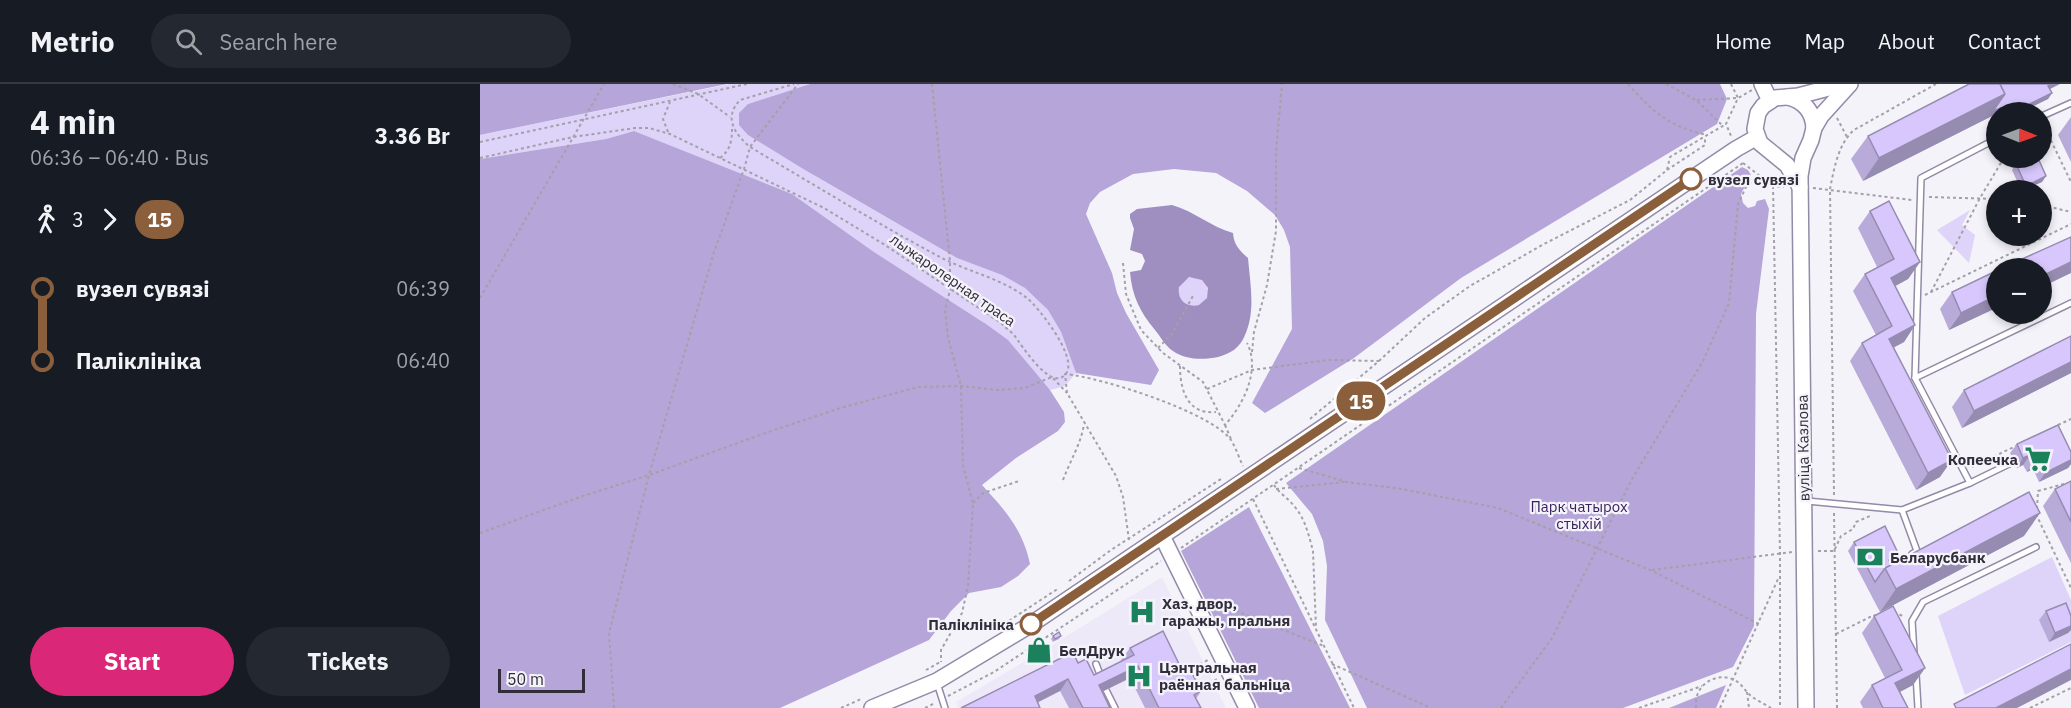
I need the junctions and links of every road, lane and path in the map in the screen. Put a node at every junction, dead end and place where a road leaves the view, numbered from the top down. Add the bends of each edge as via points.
1 (604, 84) edge
2 (673, 84) edge
3 (747, 84) edge
4 (796, 84) edge
5 (932, 84) edge
6 (1282, 84) edge
7 (1628, 84) edge
8 (1666, 84) edge
9 (1731, 84) edge
10 (1762, 84) edge
11 (1844, 84) edge
12 (1850, 84) edge
13 (1936, 84) edge
14 (698, 94) junction
15 (1788, 97) junction
16 (1738, 98) junction
17 (671, 100) junction
18 (1696, 100) junction
19 (1770, 101) junction
20 (2071, 103) edge
21 (2052, 112) edge
22 (732, 118) junction
23 (582, 119) junction
24 (1726, 124) junction
25 (732, 126) junction
26 (1723, 126) junction
27 (1814, 128) junction
28 (670, 134) junction
29 (1706, 136) junction
30 (573, 137) junction
31 (1757, 137) junction
32 (480, 142) edge
33 (2052, 142) edge
34 (1986, 144) edge
35 (1808, 145) junction
36 (750, 147) junction
37 (1736, 149) junction
38 (1777, 155) junction
39 (480, 158) edge
40 (720, 158) junction
41 (1998, 168) edge
42 (744, 169) junction
43 (1667, 170) junction
44 (1759, 175) dead end
45 (2071, 182) edge
46 (1773, 186) dead end
47 (1800, 187) junction
48 (2052, 207) edge
49 (2071, 212) edge
50 (2071, 224) edge
51 (950, 262) junction
52 (1123, 263) dead end
53 (950, 290) junction
54 (1930, 293) junction
55 (1194, 294) dead end
56 (480, 298) edge
57 (1917, 298) junction
58 (2071, 303) edge
59 (1247, 343) dead end
60 (1158, 348) junction
61 (1251, 355) junction
62 (1379, 361) junction
63 (1180, 366) junction
64 (1252, 370) junction
65 (1065, 374) junction
66 (1052, 377) junction
67 (1915, 378) junction
68 (961, 386) junction
69 (1206, 389) junction
70 (1067, 393) junction
71 (1218, 411) junction
72 (1310, 419) dead end
73 (2071, 419) edge
74 (1084, 424) junction
75 (1224, 425) junction
76 (2050, 429) edge
77 (1231, 439) junction
78 (2018, 445) edge
79 (2008, 464) dead end
80 (1243, 466) dead end
81 (1298, 468) junction
82 (1964, 471) junction
83 (649, 475) junction
84 (1224, 477) dead end
85 (1063, 480) dead end
86 (1019, 481) dead end
87 (1347, 482) junction
88 (1970, 483) junction
89 (2071, 484) edge
90 (1274, 485) junction
91 (1276, 489) junction
92 (1253, 499) junction
93 (1804, 500) junction
94 (973, 503) junction
95 (1834, 503) junction
96 (1902, 510) junction
97 (1872, 514) dead end
98 (480, 534) edge
99 (1162, 536) junction
100 (1129, 539) junction
101 (2036, 547) dead end
102 (1599, 549) junction
103 (1179, 550) dead end
104 (1804, 551) junction
105 (1834, 551) junction
106 (1780, 552) junction
107 (1903, 560) edge
108 (1159, 563) dead end
109 (1650, 570) junction
110 (1779, 577) junction
111 (2071, 588) edge
112 (1210, 608) dead end
113 (1887, 614) edge
114 (1878, 615) edge
115 (1912, 621) junction
116 (1759, 624) junction
117 (998, 627) dead end
118 (1316, 631) junction
119 (1836, 634) junction
120 (1324, 646) junction
121 (950, 656) dead end
122 (1915, 656) edge
123 (1210, 659) dead end
124 (941, 662) junction
125 (1096, 664) dead end
126 (1332, 664) junction
127 (1916, 667) edge
128 (923, 672) dead end
129 (1185, 672) edge
130 (1220, 678) dead end
131 (1101, 679) edge
132 (1732, 679) junction
133 (937, 681) junction
134 (1702, 686) junction
135 (2071, 688) edge
136 (1106, 690) edge
137 (1192, 693) edge
138 (1747, 693) junction
139 (942, 700) junction
140 (867, 704) edge
141 (614, 708) edge
142 (841, 708) edge
143 (925, 708) edge
144 (945, 708) edge
145 (1115, 708) edge
146 (1247, 708) edge
147 (1354, 708) edge
148 (1431, 708) edge
149 (1501, 708) edge
150 (1639, 708) edge
151 (1696, 708) edge
152 (1720, 708) edge
153 (1749, 708) edge
154 (1771, 708) edge
155 (1780, 708) edge
156 (1806, 708) edge
157 (1837, 708) edge
158 (1918, 708) edge
159 (2030, 708) edge

1 - 23 path
2 - 14 path
3 - 14 path
4 - 22 path via 740,100
4 - 36 path
5 - 51 path
6 - 61 path via 1276,152 1276,231
7 - 29 path via 1659,117
8 - 18 path
9 - 16 path
10 - 19 main road
11 - 15 main road
12 - 27 main road
13 - 95 path via 1854,130 1846,137 1834,168 1830,189
14 - 17 path
14 - 22 path
15 - 19 main road
15 - 27 main road via 1807,107
16 - 18 path
16 - 24 path
17 - 23 path
17 - 28 path via 663,119
18 - 26 path
19 - 31 main road via 1755,121
20 - 21 lane
22 - 25 path
23 - 30 path
23 - 32 path
24 - 26 path
24 - 37 path
25 - 36 path, лыжаролерная траса
25 - 40 path via 730,145
26 - 29 path
27 - 35 main road
28 - 30 path, лыжаролерная траса via 635,128
28 - 40 path, лыжаролерная траса
29 - 43 path via 1705,146
29 - 43 path via 1670,157
30 - 39 path, лыжаролерная траса
30 - 56 path
31 - 37 main road
31 - 38 main road via 1764,149
33 - 45 path
34 - 57 lane via 1921,178
35 - 38 main road via 1794,155
35 - 47 main road, вуліца Казлова
36 - 42 path
36 - 51 path, лыжаролерная траса
37 - 81 path via 1743,163
37 - 99 main road
38 - 47 main road
40 - 42 path, лыжаролерная траса
41 - 54 path
42 - 53 path, лыжаролерная траса via 824,208
42 - 83 path via 714,252
43 - 62 path via 1630,201 1470,286 1425,318
44 - 102 path via 1746,187 1738,204 1729,303 1703,362 1632,478
46 - 106 path
47 - 93 main road, вуліца Казлова
48 - 49 path
50 - 54 path
51 - 53 path
51 - 65 path, лыжаролерная траса via 1015,290 1039,310 1063,346 1068,368
52 - 60 path via 1130,306 1141,330
53 - 66 path, лыжаролерная траса via 1001,323
53 - 68 path via 945,310 947,329
54 - 57 path
55 - 60 path via 1172,333
57 - 67 lane
58 - 67 lane
59 - 61 path
60 - 63 path
61 - 64 path
62 - 64 path via 1329,360
62 - 72 path
63 - 69 path via 1203,382
63 - 71 path via 1183,394 1190,404 1203,411
64 - 69 path
64 - 75 path via 1241,404
65 - 66 path
65 - 70 path, лыжаролерная траса
65 - 77 path via 1154,398 1211,424
66 - 68 path via 1025,388
66 - 70 path, лыжаролерная траса
67 - 82 lane
68 - 83 path via 918,387 844,407
68 - 94 path via 963,466
69 - 71 path
70 - 74 path
71 - 75 path
73 - 76 path
74 - 85 path
74 - 100 path via 1116,476
75 - 77 path
77 - 80 path
78 - 82 path
79 - 88 lane
81 - 87 path
81 - 90 path
82 - 88 lane
83 - 98 path
83 - 141 path via 609,633
84 - 100 path
86 - 94 path via 983,493
87 - 91 path
87 - 102 path via 1498,508
88 - 96 lane
89 - 111 path via 2038,491 2036,514
90 - 91 path
90 - 92 path
91 - 118 path via 1297,509 1313,551
92 - 103 path
92 - 118 path
93 - 95 lane
93 - 104 main road, вуліца Казлова
94 - 124 path via 966,595 962,613 940,650
95 - 96 lane
95 - 105 path
96 - 107 lane via 1917,551
97 - 105 path via 1840,536
99 - 133 main road via 1022,630
99 - 146 main road
100 - 117 path
101 - 115 lane via 1923,602
102 - 109 path
102 - 149 path via 1552,638
104 - 105 path
104 - 106 path
104 - 156 main road, вуліца Казлова
105 - 119 path
106 - 109 path
106 - 110 path
108 - 139 path via 994,672
109 - 116 path
110 - 116 path
110 - 155 path
112 - 120 path via 1205,598
113 - 115 path via 1895,612
114 - 119 path
115 - 122 lane
116 - 132 path
118 - 120 path
119 - 157 path
120 - 126 path
121 - 124 path
123 - 129 path
124 - 128 path
125 - 131 lane
126 - 147 path
126 - 148 path
127 - 158 lane
130 - 137 path
132 - 134 path via 1722,677
132 - 138 path
132 - 152 path
133 - 139 lane
133 - 140 main road
134 - 150 path
134 - 151 path
135 - 159 path
136 - 145 lane
138 - 153 path
138 - 154 path
139 - 143 path
139 - 144 lane
140 - 142 path

